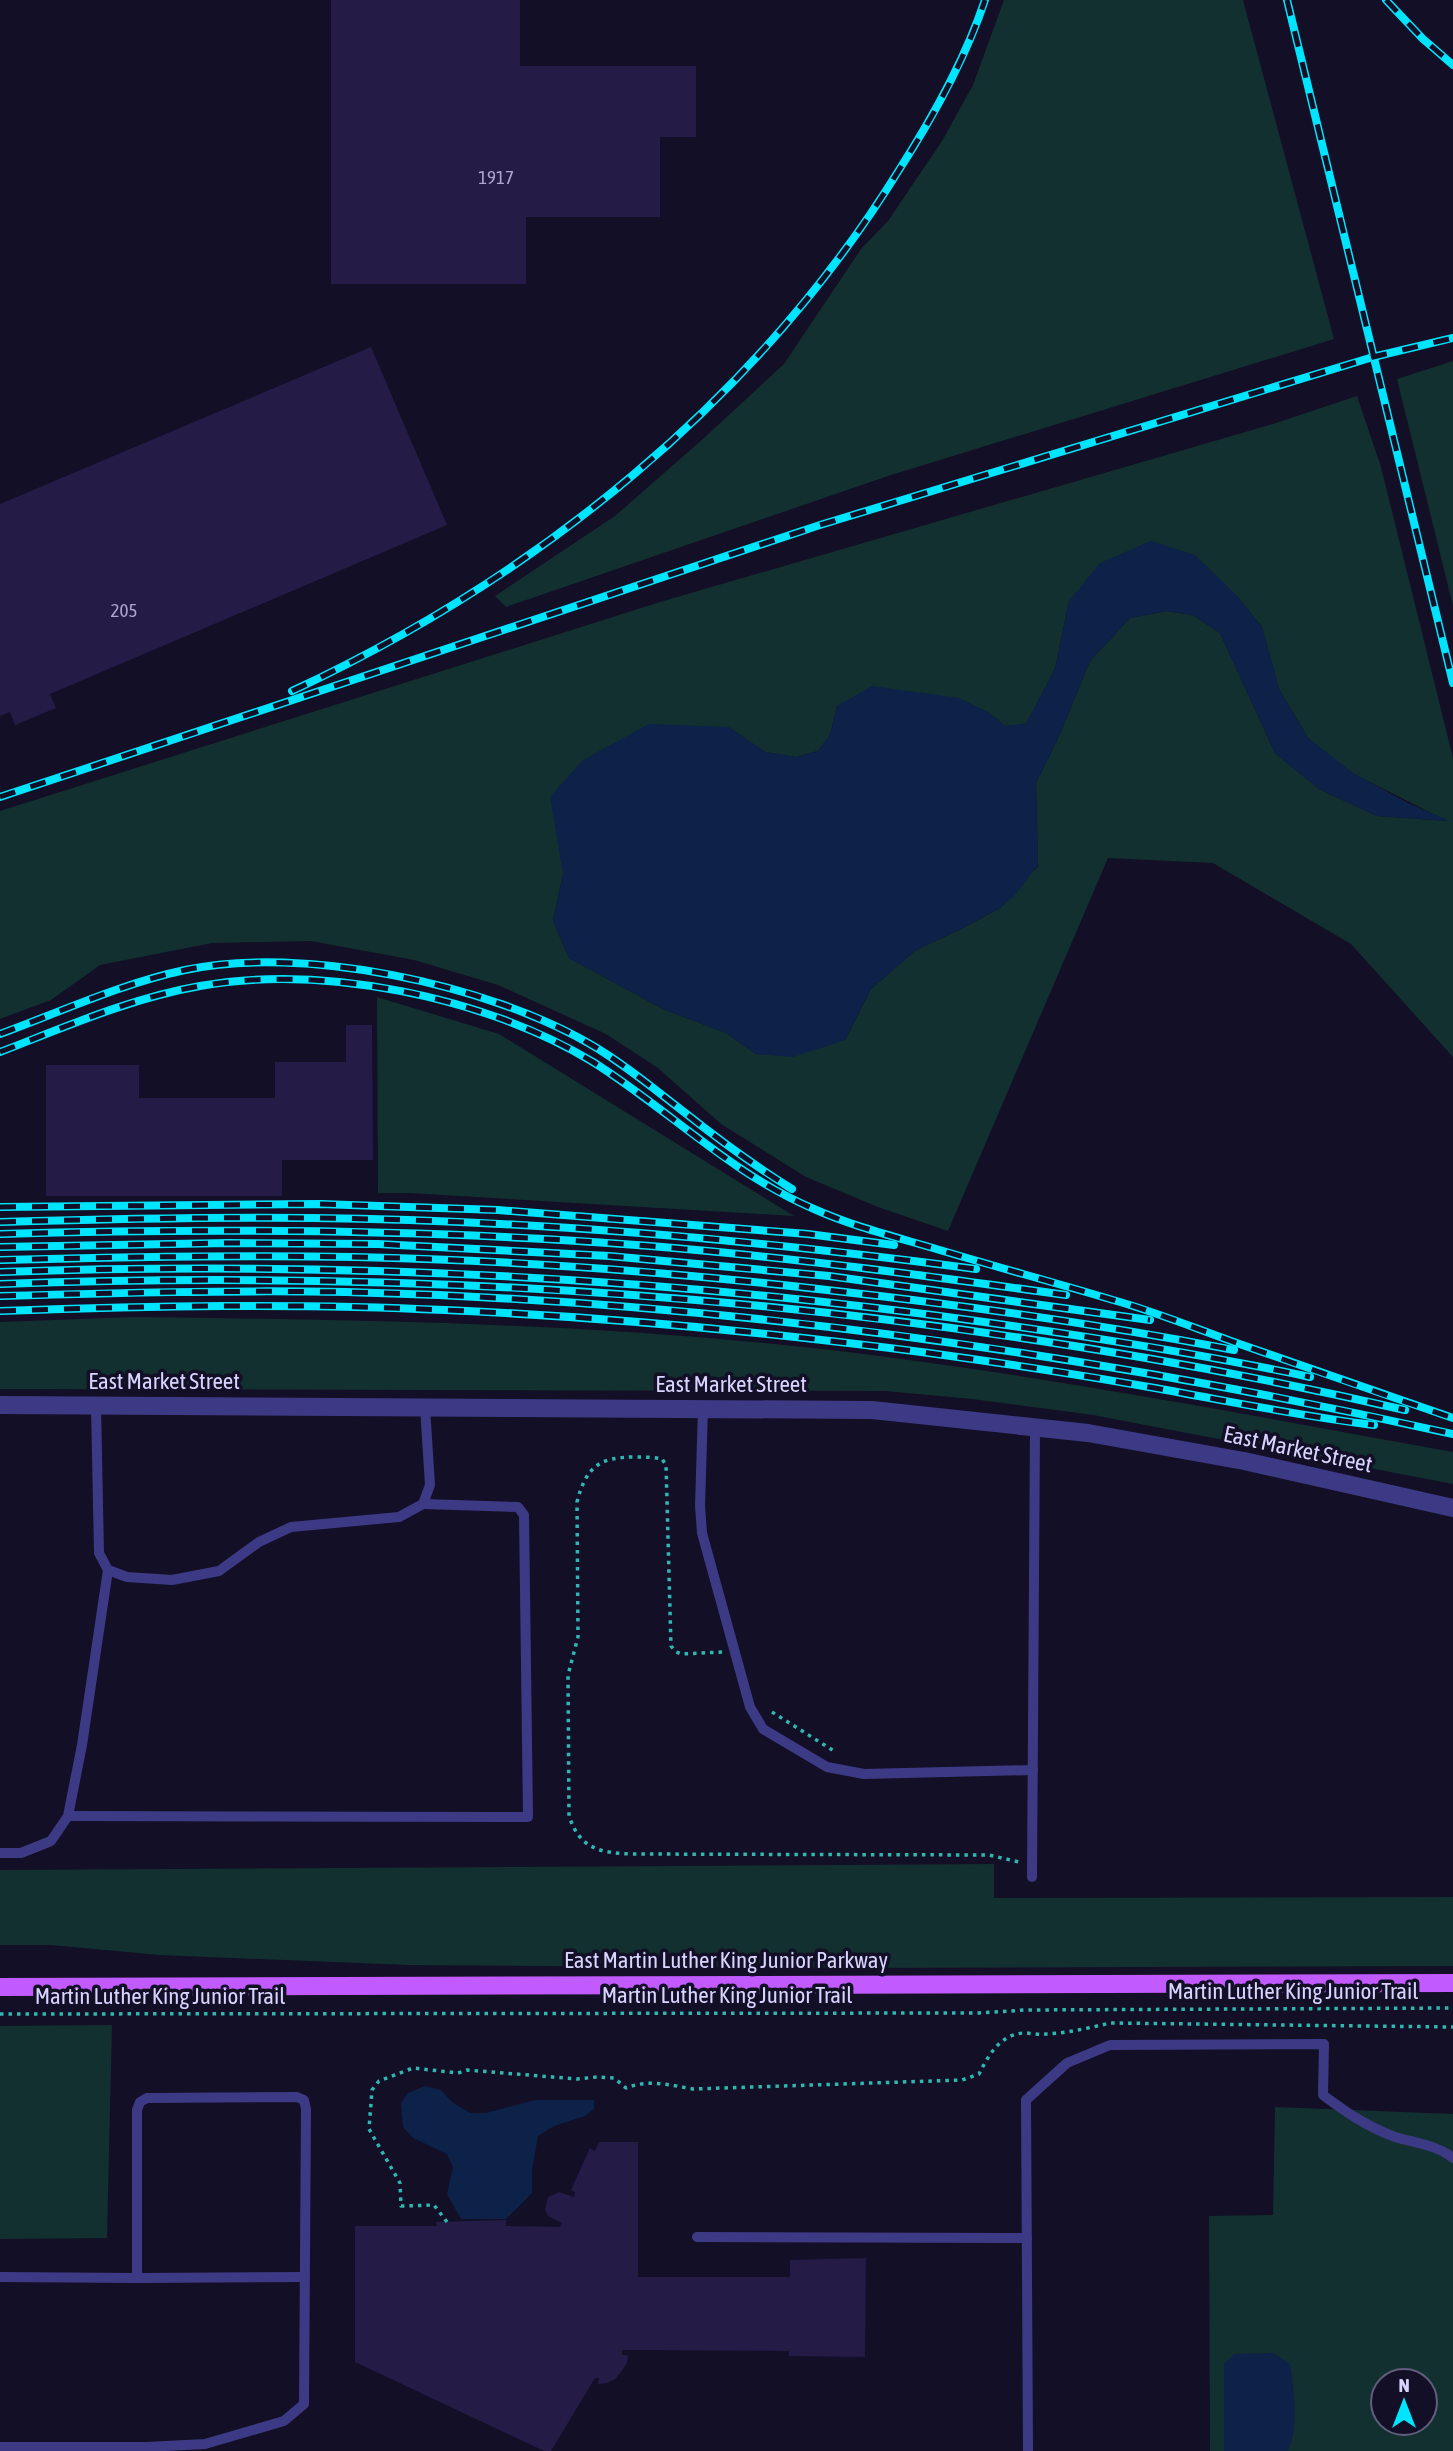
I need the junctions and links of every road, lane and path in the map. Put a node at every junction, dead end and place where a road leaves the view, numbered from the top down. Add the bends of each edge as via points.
1 (0, 1405) edge
2 (96, 1406) junction
3 (425, 1407) junction
4 (703, 1409) junction
5 (1035, 1427) junction
6 (423, 1504) junction
7 (1453, 1508) edge
8 (108, 1570) junction
9 (735, 1651) junction
10 (768, 1710) dead end
11 (835, 1752) dead end
12 (1033, 1770) junction
13 (68, 1816) junction
14 (0, 1853) edge
15 (1032, 1865) junction
16 (1032, 1877) dead end
17 (1453, 1983) edge
18 (0, 1987) edge
19 (1453, 2008) edge
20 (0, 2014) edge
21 (1453, 2027) edge
22 (1453, 2158) edge
23 (447, 2221) dead end
24 (697, 2237) dead end
25 (1027, 2238) junction
26 (0, 2277) edge
27 (305, 2277) junction
28 (137, 2278) junction
29 (0, 2447) edge
30 (127, 2449) edge
31 (147, 2449) edge
32 (1028, 2451) edge

1 - 2 street, East Market Street
2 - 3 street, East Market Street
2 - 8 lane via 99,1553
3 - 4 street, East Market Street
3 - 6 lane via 430,1485
4 - 5 street, East Market Street via 872,1410
4 - 9 lane via 702,1533
5 - 7 street, East Market Street via 1244,1461
5 - 12 lane
6 - 8 lane via 399,1517 291,1527 259,1542 219,1571 172,1580 127,1577
6 - 13 lane via 518,1507 524,1515 528,1817
8 - 13 lane
9 - 12 lane via 750,1707 763,1729 828,1767 864,1774
9 - 15 path via 682,1654 671,1646 666,1465 656,1457 617,1457 601,1462 582,1483 578,1502 578,1637 568,1675 569,1816 573,1830 594,1849 632,1854 989,1855
10 - 11 path
12 - 15 lane
13 - 14 lane via 51,1841 21,1853
15 - 16 lane
17 - 18 main road, East Martin Luther King Junior Parkway
19 - 20 path, Martin Luther King Junior Trail
21 - 23 path via 1110,2023 1082,2030 1021,2033 1005,2039 989,2052 979,2074 962,2080 693,2089 639,2082 626,2088 614,2078 413,2068 379,2081 372,2090 369,2129 400,2183 401,2206 434,2205
22 - 25 lane via 1356,2120 1323,2095 1324,2045 1110,2045 1067,2063 1026,2100
24 - 25 lane
25 - 32 lane
26 - 28 lane
27 - 28 lane
27 - 28 lane via 306,2109 304,2100 297,2097 146,2098 140,2102
27 - 31 lane via 304,2404 284,2421 205,2444
29 - 30 lane
30 - 31 lane

